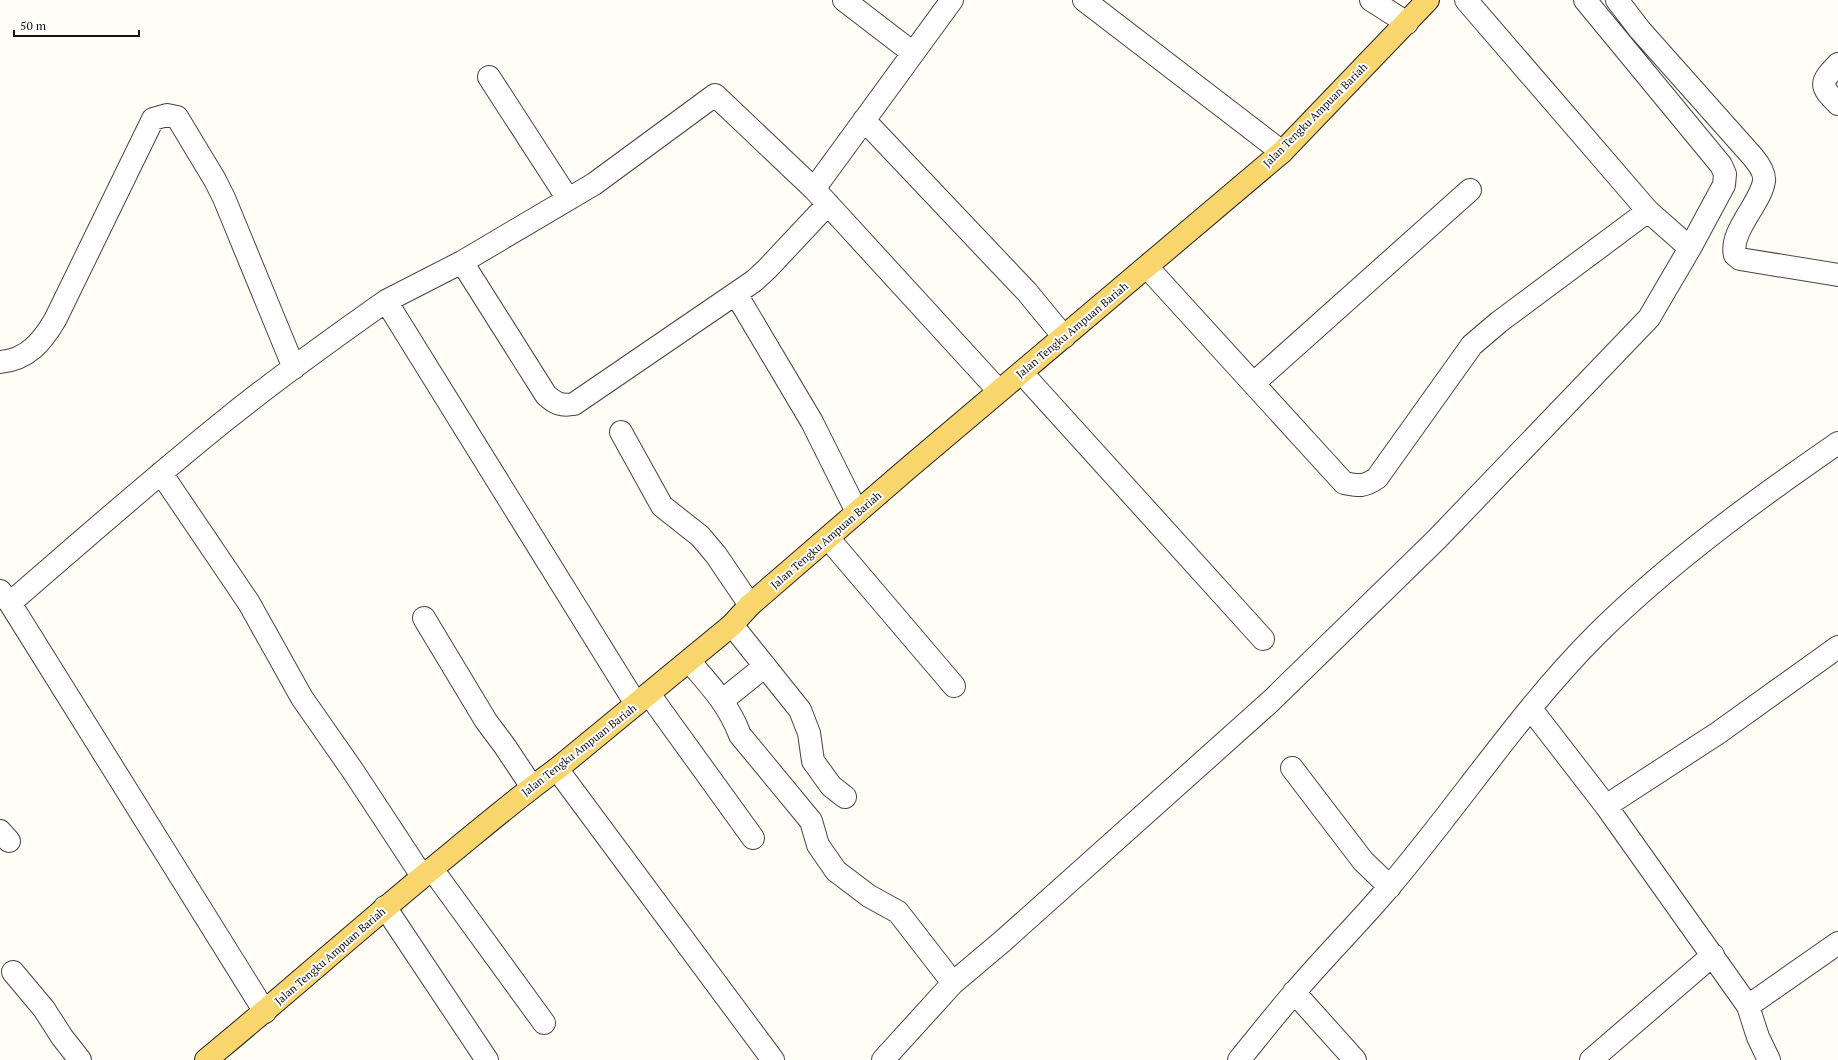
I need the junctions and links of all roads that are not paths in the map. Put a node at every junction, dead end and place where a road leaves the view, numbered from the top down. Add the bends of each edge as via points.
1 (844, 0) edge
2 (952, 0) edge
3 (1084, 0) edge
4 (1371, 0) edge
5 (1428, 0) edge
6 (1466, 0) edge
7 (1585, 0) edge
8 (1617, 0) edge
9 (1407, 23) junction
10 (913, 53) junction
11 (1838, 64) edge
12 (489, 77) dead end
13 (1698, 96) junction
14 (1838, 104) edge
15 (1672, 105) junction
16 (864, 120) junction
17 (1282, 152) junction
18 (1470, 190) dead end
19 (821, 196) junction
20 (568, 199) junction
21 (1648, 211) junction
22 (1690, 248) junction
23 (462, 262) junction
24 (1147, 266) junction
25 (1838, 275) edge
26 (736, 294) junction
27 (386, 301) junction
28 (1064, 337) junction
29 (0, 362) edge
30 (294, 368) junction
31 (1022, 372) junction
32 (1254, 382) junction
33 (1000, 391) junction
34 (621, 432) dead end
35 (1838, 443) edge
36 (161, 473) junction
37 (857, 512) junction
38 (828, 538) junction
39 (5, 597) edge
40 (750, 606) junction
41 (424, 618) dead end
42 (732, 625) junction
43 (1263, 639) dead end
44 (1838, 647) edge
45 (689, 661) junction
46 (765, 666) junction
47 (954, 686) dead end
48 (643, 699) junction
49 (723, 700) junction
50 (1531, 709) junction
51 (1292, 768) dead end
52 (558, 769) junction
53 (532, 787) junction
54 (845, 797) dead end
55 (1606, 806) junction
56 (753, 838) dead end
57 (427, 873) junction
58 (1390, 887) junction
59 (385, 907) junction
60 (1838, 943) edge
61 (1713, 955) junction
62 (13, 972) dead end
63 (954, 983) junction
64 (1294, 992) junction
65 (1748, 1006) junction
66 (265, 1012) junction
67 (544, 1024) dead end
68 (80, 1060) edge
69 (206, 1060) edge
70 (487, 1060) edge
71 (773, 1060) edge
72 (883, 1060) edge
73 (1239, 1060) edge
74 (1355, 1060) edge
75 (1591, 1060) edge
76 (1769, 1060) edge

1 - 10 street
2 - 10 street
3 - 17 street
4 - 9 street
5 - 9 main road, Jalan Tengku Ampuan Bariah
6 - 21 street
7 - 15 street
8 - 13 street
9 - 17 main road, Jalan Tengku Ampuan Bariah
10 - 16 street
11 - 14 street via 1824,79 1823,84 1825,92
12 - 20 street
13 - 15 street
13 - 25 street via 1753,156 1763,176 1764,182 1734,242 1735,254 1740,258
15 - 22 street via 1721,165 1725,174 1724,185
16 - 19 street
16 - 28 street via 1027,292
17 - 24 main road, Jalan Tengku Ampuan Bariah
18 - 32 street
19 - 20 street via 715,94 611,173
19 - 26 street via 768,269
19 - 33 street
20 - 23 street
21 - 22 street
21 - 32 street via 1498,322 1472,345 1377,478 1366,485 1344,483
22 - 63 street via 1649,318 1437,540 1271,700
23 - 26 street via 546,395 562,406 574,404
23 - 27 street
24 - 28 main road, Jalan Tengku Ampuan Bariah
24 - 32 street
26 - 37 street via 812,422
27 - 30 street
27 - 48 street
28 - 31 main road, Jalan Tengku Ampuan Bariah
29 - 30 street via 24,356 45,336 153,120 167,115 177,116 215,180
30 - 36 street
31 - 33 main road, Jalan Tengku Ampuan Bariah
31 - 43 street
33 - 37 main road, Jalan Tengku Ampuan Bariah
34 - 40 street via 662,506 700,536
35 - 50 street via 1757,499 1636,596 1551,682
36 - 39 street
36 - 57 street via 249,603 302,698
37 - 38 main road, Jalan Tengku Ampuan Bariah
38 - 40 main road, Jalan Tengku Ampuan Bariah
38 - 47 street
39 - 66 street
40 - 42 main road, Jalan Tengku Ampuan Bariah
41 - 53 street via 486,721
42 - 45 main road, Jalan Tengku Ampuan Bariah
42 - 46 street
44 - 55 street via 1718,733
45 - 48 main road, Jalan Tengku Ampuan Bariah
45 - 49 street
46 - 49 street
46 - 54 street via 800,710 809,733 813,761 831,786
48 - 52 main road, Jalan Tengku Ampuan Bariah
48 - 56 street
49 - 63 street via 740,735 811,821 818,845 836,871 869,896 898,912
50 - 55 street
50 - 58 street
51 - 58 street via 1362,861
52 - 53 main road, Jalan Tengku Ampuan Bariah
52 - 71 street
53 - 57 main road, Jalan Tengku Ampuan Bariah
55 - 61 street
57 - 59 main road, Jalan Tengku Ampuan Bariah
57 - 67 street
58 - 64 street
59 - 66 main road, Jalan Tengku Ampuan Bariah
59 - 70 street
60 - 65 street
61 - 65 street
61 - 75 street
62 - 68 street via 44,1009
63 - 72 street
64 - 73 street
64 - 74 street
65 - 76 street
66 - 69 main road, Jalan Tengku Ampuan Bariah

